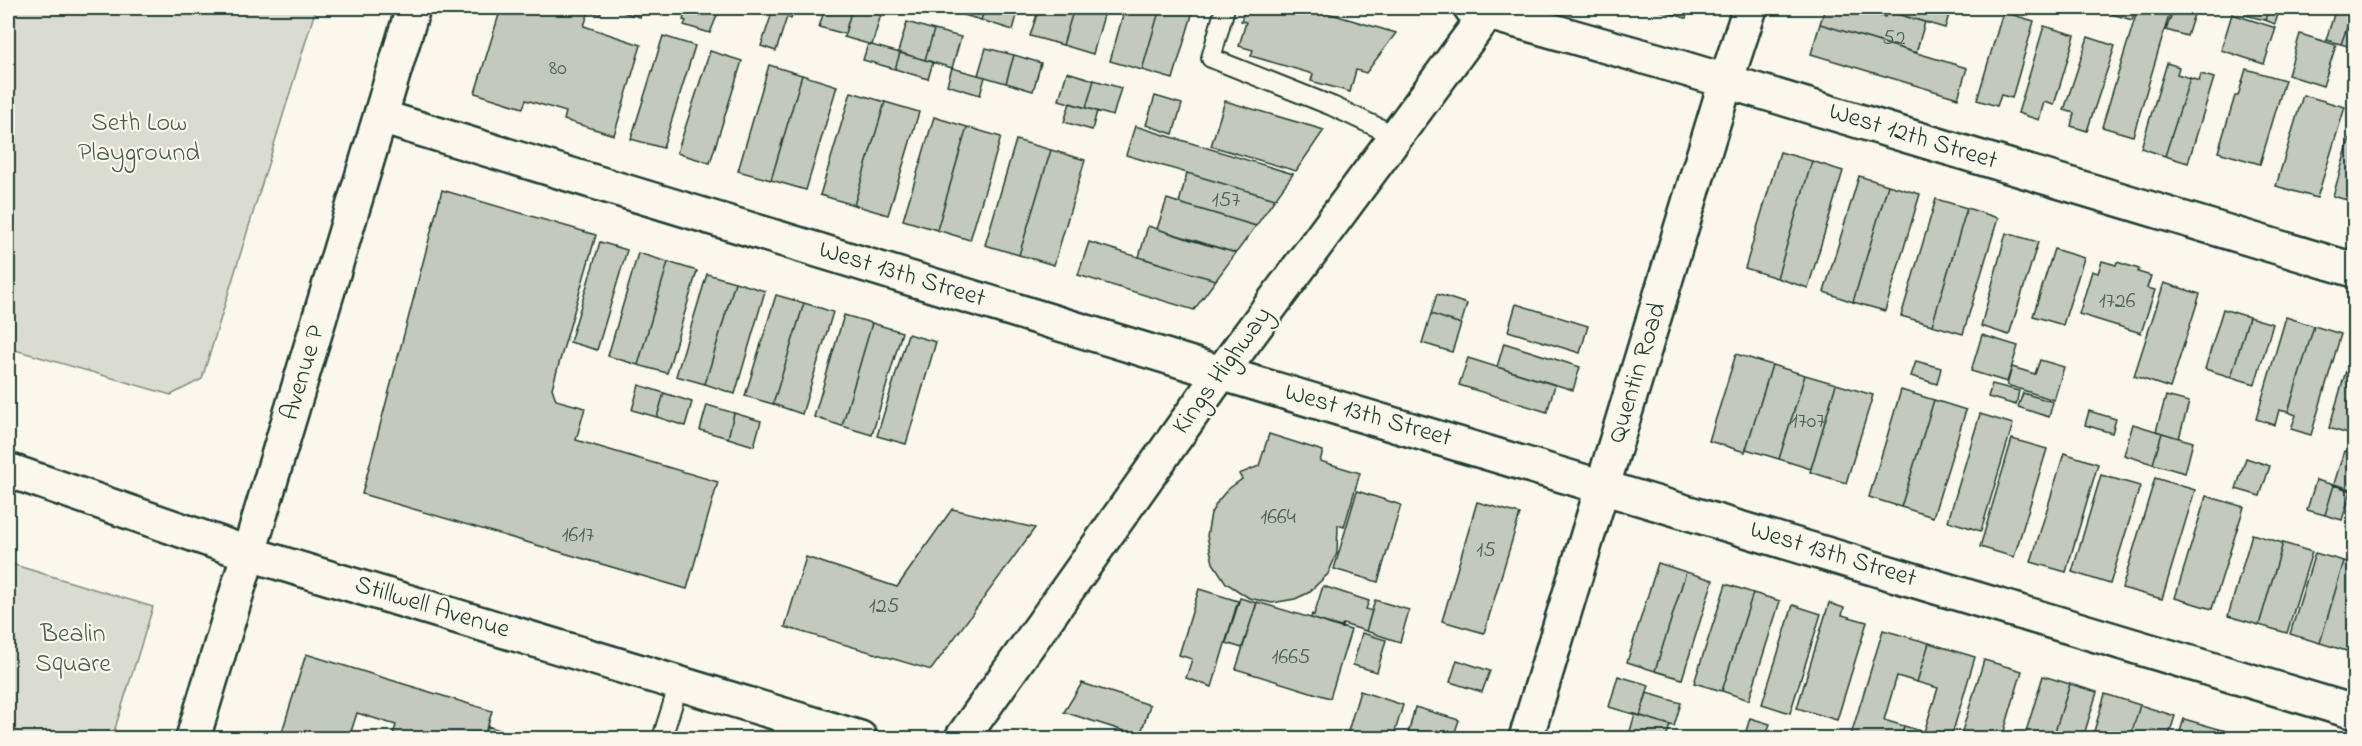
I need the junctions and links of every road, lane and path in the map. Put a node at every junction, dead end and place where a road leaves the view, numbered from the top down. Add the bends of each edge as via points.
1 (413, 8) edge
2 (1225, 8) edge
3 (1750, 8) edge
4 (1483, 9) edge
5 (1726, 81) junction
6 (381, 117) junction
7 (1396, 136) junction
8 (2355, 270) edge
9 (1221, 373) junction
10 (8, 470) edge
11 (1604, 486) junction
12 (250, 554) junction
13 (679, 684) junction
14 (2355, 712) edge
15 (784, 728) edge
16 (193, 738) edge
17 (662, 738) edge
18 (860, 738) edge
19 (962, 738) edge
20 (1526, 738) edge

1 - 6 street, Avenue P
2 - 7 lane via 1211,58
3 - 5 street, Quentin Road
4 - 5 street, West 12th Street
4 - 7 street, Kings Highway
5 - 8 street, West 12th Street
5 - 11 street, Quentin Road
6 - 9 street, West 13th Street
6 - 12 street, Avenue P
7 - 9 street, Kings Highway
9 - 11 street, West 13th Street
9 - 19 street, Kings Highway
10 - 12 street, Stillwell Avenue
11 - 14 street, West 13th Street
11 - 20 street, Quentin Road
12 - 13 street, Stillwell Avenue
12 - 16 street, Avenue P
13 - 15 street, Stillwell Avenue
13 - 17 lane
15 - 18 street, Stillwell Avenue

